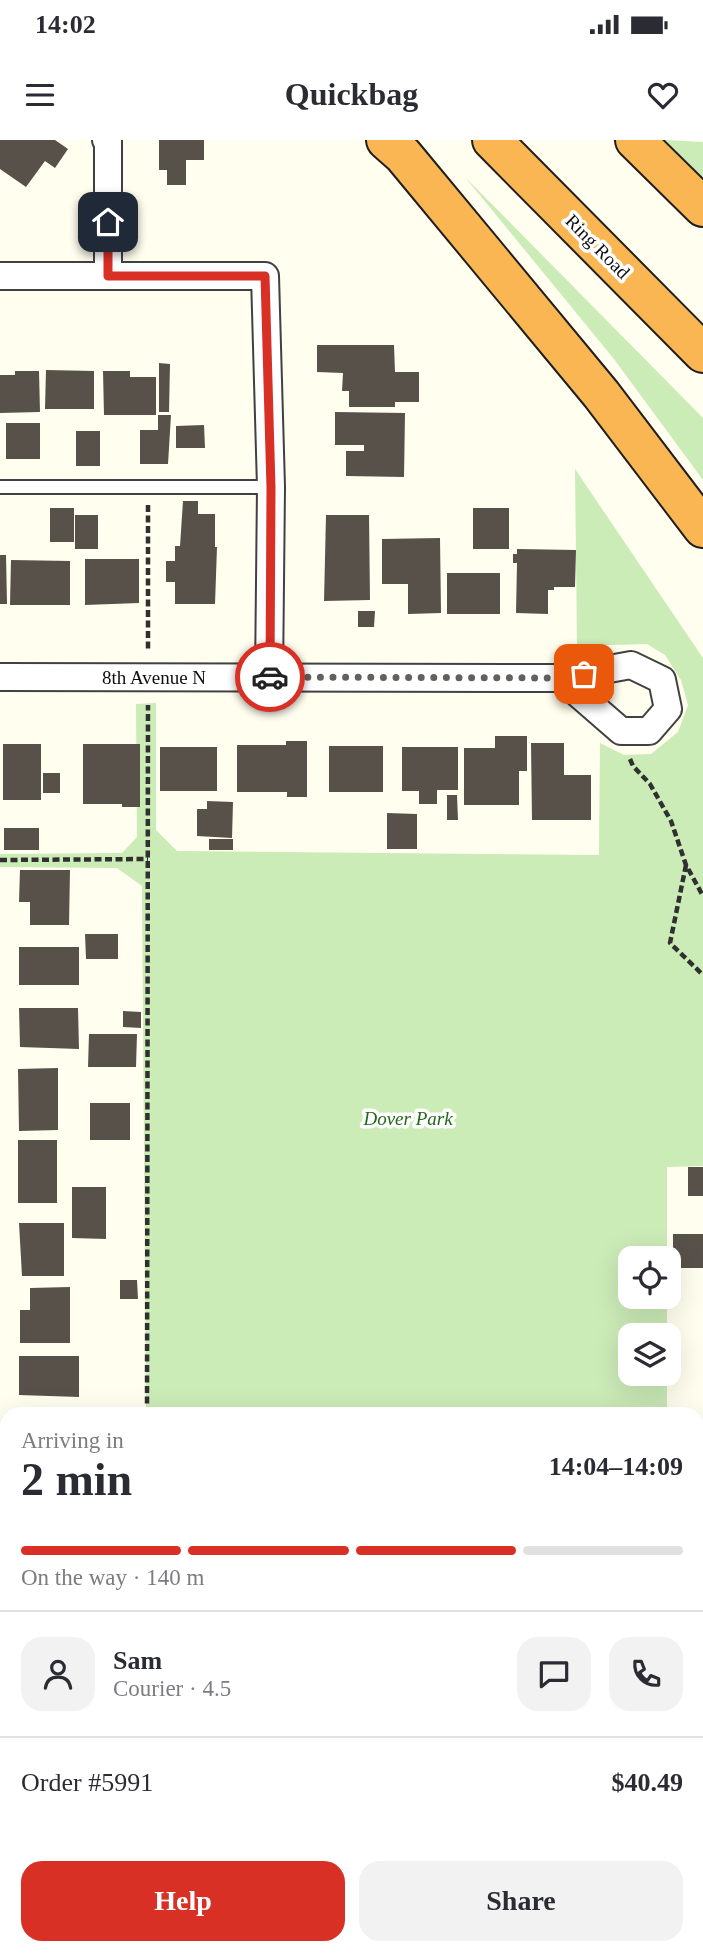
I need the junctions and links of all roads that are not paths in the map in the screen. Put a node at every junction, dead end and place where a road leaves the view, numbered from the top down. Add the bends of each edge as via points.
1 (106, 140) edge
2 (387, 140) edge
3 (492, 140) edge
4 (635, 140) edge
5 (703, 207) edge
6 (0, 276) edge
7 (108, 276) junction
8 (703, 353) edge
9 (0, 487) edge
10 (271, 488) junction
11 (703, 528) edge
12 (0, 677) edge
13 (269, 677) junction
14 (560, 678) junction

1 - 7 street
2 - 11 highway via 601,394
3 - 8 highway, Ring Road
4 - 5 highway
6 - 7 street
7 - 10 street via 265,276
9 - 10 lane
10 - 13 street
12 - 13 street, 8th Avenue N
13 - 14 street, 8th Avenue N
14 - 14 street, 8th Avenue N via 631,665 662,680 668,709 649,731 621,732

